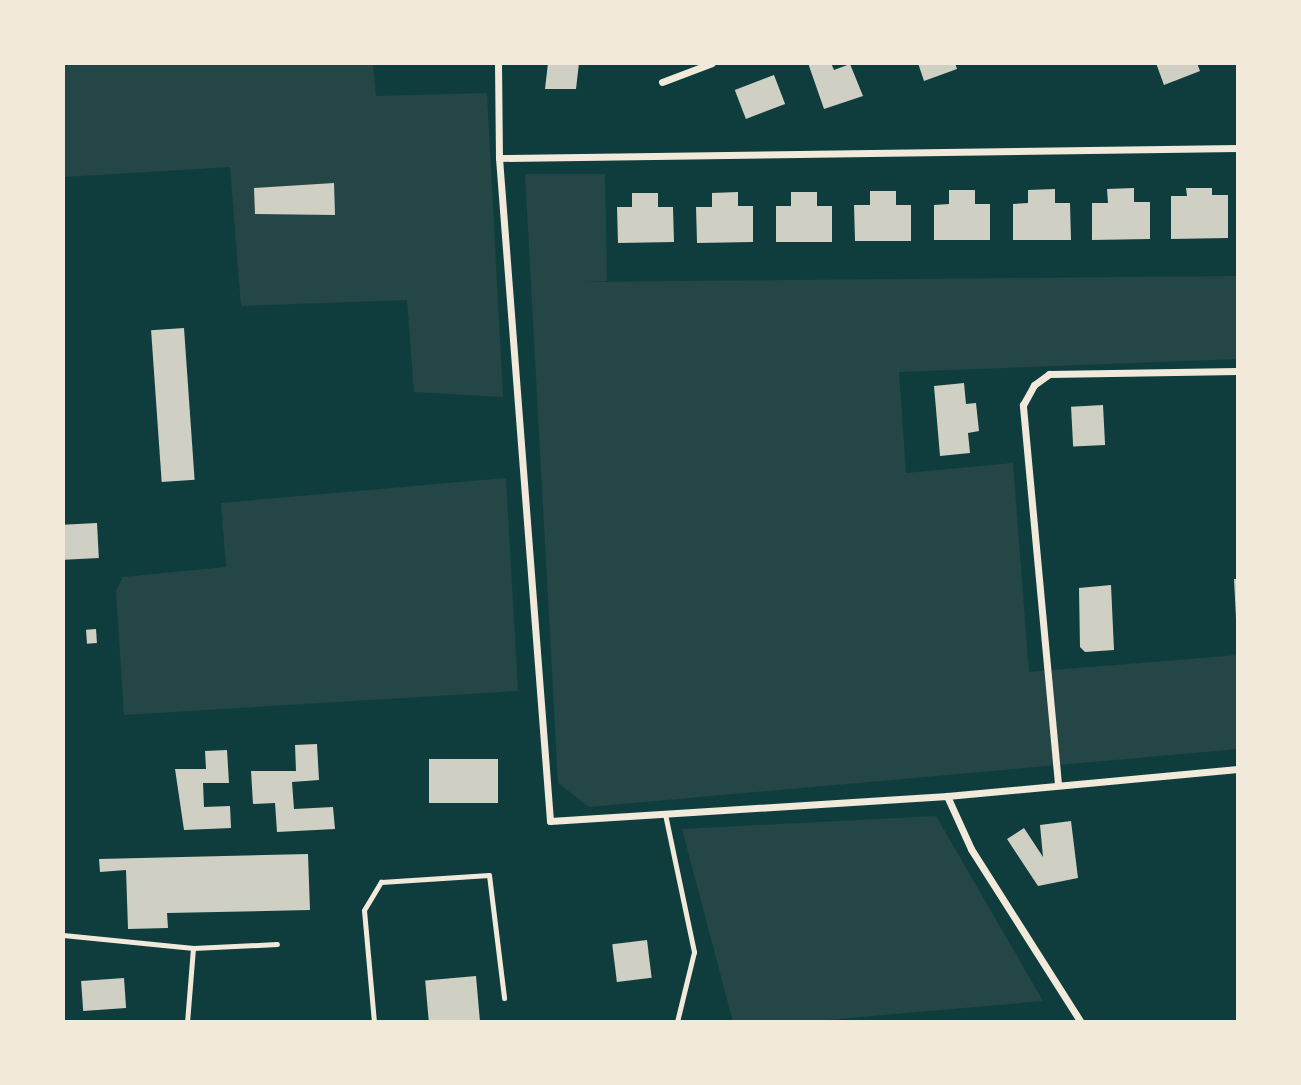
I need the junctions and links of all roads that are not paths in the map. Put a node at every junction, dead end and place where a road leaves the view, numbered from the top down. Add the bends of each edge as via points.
1 (498, 63) edge
2 (712, 63) edge
3 (662, 82) dead end
4 (1238, 148) edge
5 (499, 158) junction
6 (1238, 371) edge
7 (1238, 769) edge
8 (1058, 784) junction
9 (947, 796) junction
10 (665, 814) junction
11 (63, 934) edge
12 (276, 944) dead end
13 (193, 948) junction
14 (504, 998) dead end
15 (187, 1022) edge
16 (374, 1022) edge
17 (677, 1022) edge
18 (1081, 1022) edge

1 - 5 street
2 - 3 street
4 - 5 street
5 - 10 street via 550,821
6 - 8 street via 1049,374 1034,385 1023,405
7 - 8 street
8 - 9 street
9 - 10 street
9 - 18 street via 971,849
10 - 17 lane via 694,952
11 - 13 lane
12 - 13 lane
13 - 15 lane
14 - 16 lane via 489,875 381,882 364,910

